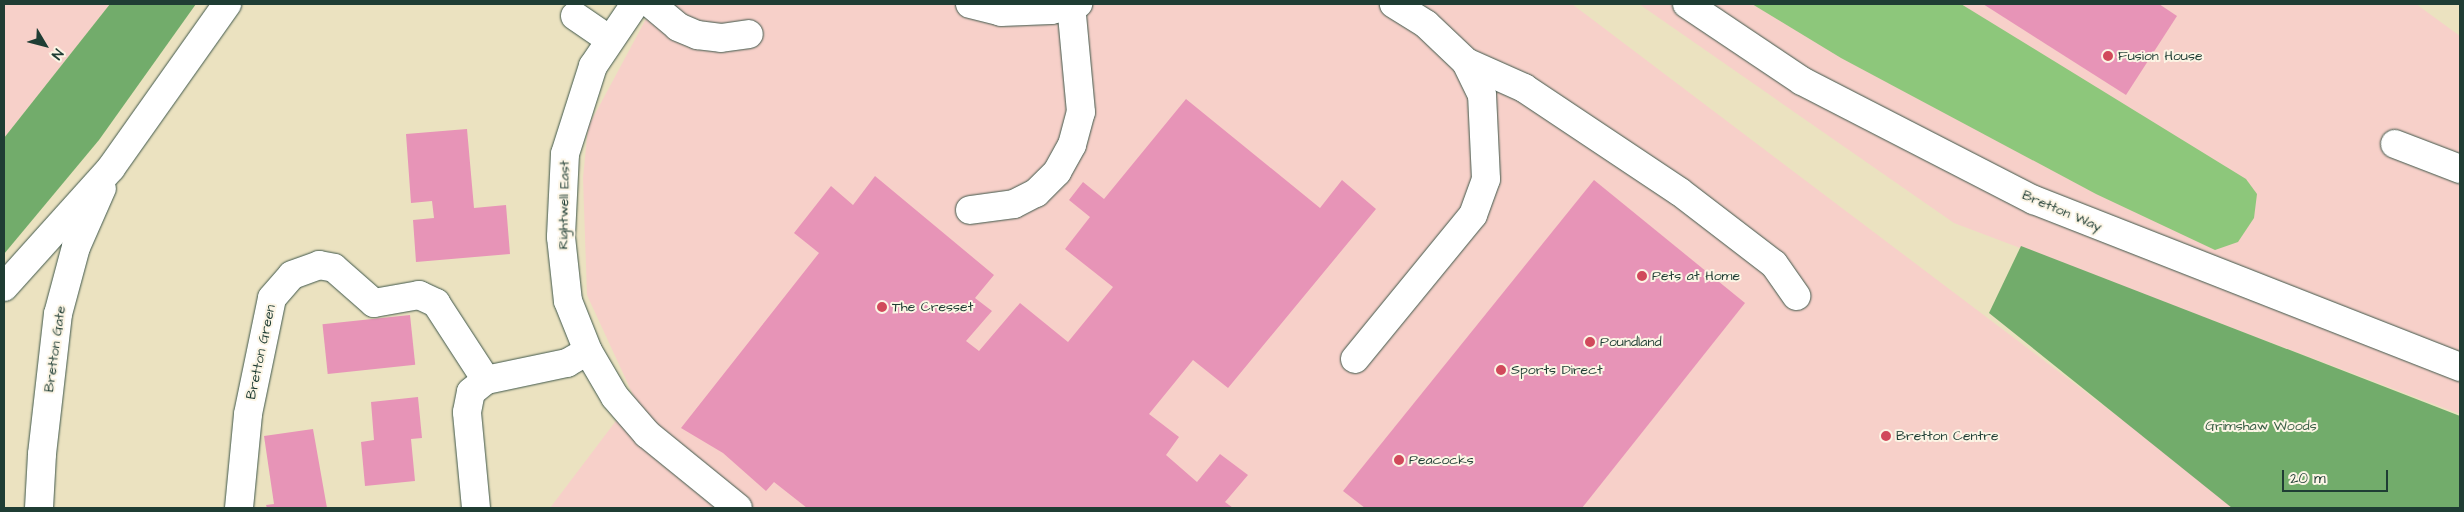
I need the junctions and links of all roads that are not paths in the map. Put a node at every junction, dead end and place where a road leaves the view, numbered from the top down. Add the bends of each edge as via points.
1 (226, 4) edge
2 (635, 4) edge
3 (650, 4) edge
4 (970, 4) edge
5 (1074, 4) edge
6 (1394, 4) edge
7 (1687, 4) edge
8 (575, 16) dead end
9 (749, 34) dead end
10 (610, 40) junction
11 (1466, 62) junction
12 (2395, 144) dead end
13 (110, 168) junction
14 (2460, 169) edge
15 (970, 210) dead end
16 (4, 287) edge
17 (1796, 296) dead end
18 (588, 351) junction
19 (1355, 358) dead end
20 (2460, 367) edge
21 (486, 380) junction
22 (39, 508) edge
23 (239, 508) edge
24 (476, 508) edge
25 (738, 508) edge

1 - 13 street, Bretton Gate
2 - 10 street, Rightwell East
3 - 9 street via 678,27 697,35 721,38
4 - 5 street via 1002,12 1051,10
5 - 15 street via 1081,112 1072,145 1057,172 1036,193 1014,204
6 - 11 street via 1426,24
7 - 20 street, Bretton Way via 1802,81 2034,200
8 - 10 street
10 - 18 street, Rightwell East via 593,66 565,154 561,237 568,301
11 - 17 street via 1524,88 1680,192 1774,264
11 - 19 street via 1482,95 1487,141 1486,180 1473,215
12 - 14 street
13 - 16 street, Bretton Gate
13 - 22 street, Bretton Gate via 76,247 58,314
18 - 21 street via 567,363
18 - 25 street, Rightwell East via 615,397 646,434
21 - 23 street, Bretton Green via 436,303 419,295 374,303 334,268 319,265 292,275 272,298 268,315 248,414
21 - 24 street via 472,392 467,412

